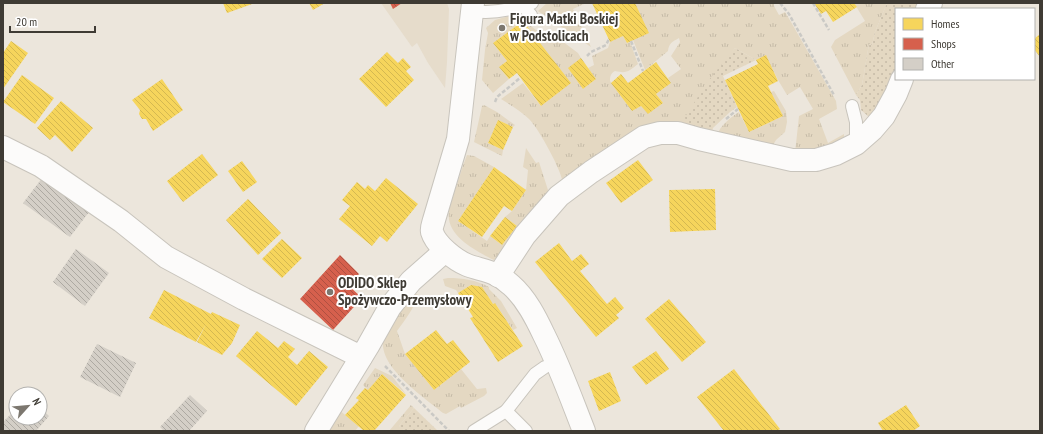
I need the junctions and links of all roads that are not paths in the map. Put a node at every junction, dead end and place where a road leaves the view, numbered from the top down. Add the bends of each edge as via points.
1 (527, 5) edge
2 (473, 7) edge
3 (531, 16) dead end
4 (902, 80) edge
5 (852, 106) dead end
6 (856, 144) junction
7 (3, 147) edge
8 (445, 251) junction
9 (498, 276) junction
10 (371, 359) junction
11 (558, 362) junction
12 (506, 411) junction
13 (316, 431) edge
14 (474, 431) edge
15 (526, 431) edge
16 (584, 431) edge

1 - 2 lane via 494,13 485,13
1 - 3 lane
2 - 8 street via 458,139 432,227 432,233
4 - 6 street via 884,116
5 - 6 lane via 856,122
6 - 9 street via 816,160 792,160 678,133 660,133 644,137 559,196 525,235
7 - 10 street via 41,166 121,221 166,257 244,299
8 - 9 street via 468,265
8 - 10 street via 411,281 390,307
9 - 11 street via 512,287 535,316
10 - 13 street
11 - 12 lane via 535,374
11 - 16 street
12 - 14 lane
12 - 15 lane

